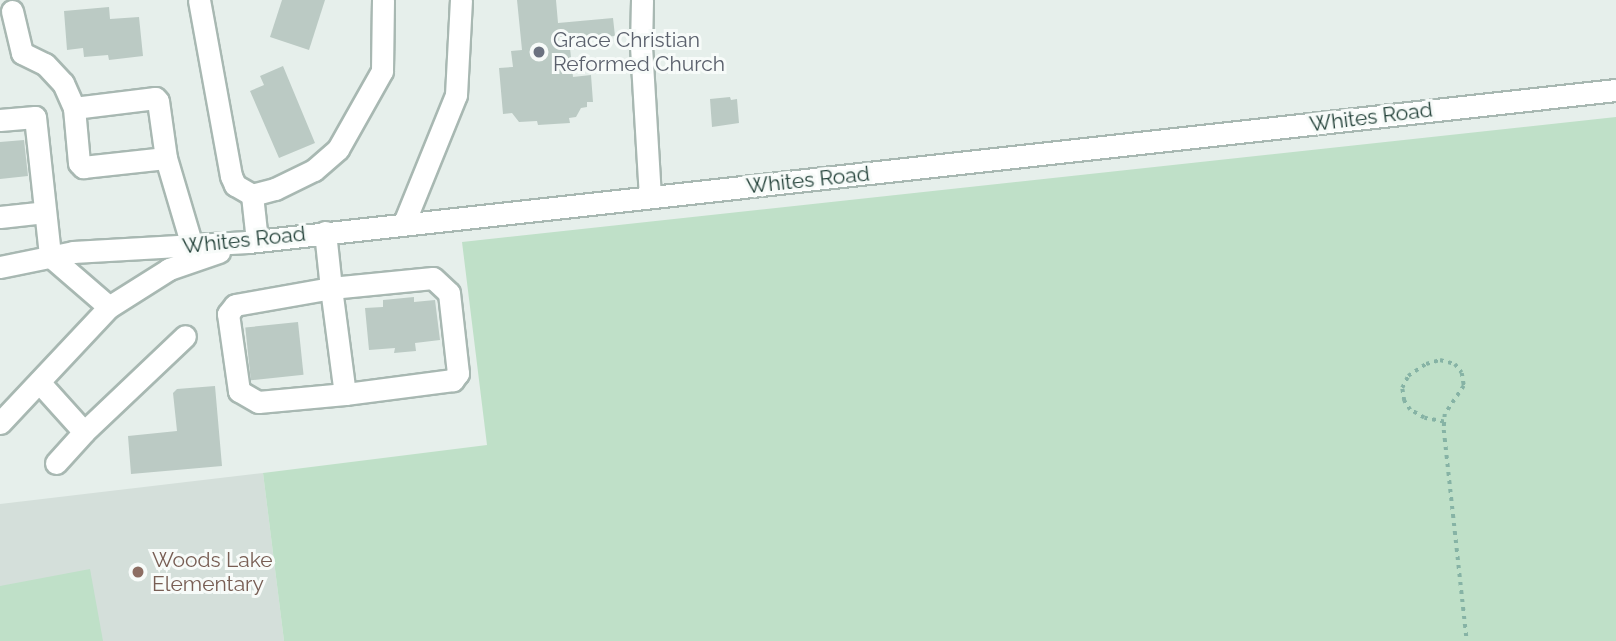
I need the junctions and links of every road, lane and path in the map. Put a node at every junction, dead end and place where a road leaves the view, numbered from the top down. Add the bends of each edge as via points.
1 (199, 0) edge
2 (383, 0) edge
3 (461, 0) edge
4 (642, 0) edge
5 (12, 10) dead end
6 (1616, 90) edge
7 (74, 108) junction
8 (0, 120) edge
9 (166, 158) junction
10 (252, 195) junction
11 (650, 197) junction
12 (45, 212) junction
13 (0, 217) edge
14 (404, 223) junction
15 (325, 232) junction
16 (252, 241) junction
17 (192, 246) junction
18 (50, 256) junction
19 (0, 267) edge
20 (331, 288) junction
21 (109, 307) junction
22 (186, 336) dead end
23 (39, 382) junction
24 (345, 394) junction
25 (1444, 422) junction
26 (0, 423) edge
27 (84, 432) junction
28 (56, 463) dead end
29 (1467, 641) edge

1 - 10 street via 231,176
2 - 10 street via 382,71 338,149 314,170
3 - 14 street via 456,95
4 - 11 street
5 - 7 street via 22,53 45,64 63,83
6 - 11 street, Whites Road
7 - 9 street via 155,98
7 - 9 street via 83,167
8 - 12 street via 35,117
9 - 17 street
10 - 16 street
11 - 14 street, Whites Road
12 - 13 street
12 - 18 street
14 - 15 street, Whites Road
15 - 16 street, Whites Road
15 - 20 street
16 - 17 street, Whites Road
16 - 21 street via 169,269
17 - 18 street, Whites Road
18 - 19 street, Whites Road
18 - 21 street
20 - 24 street
20 - 24 street via 235,305 228,314 239,391 258,402
20 - 24 street via 433,278 449,293 458,373 453,380
21 - 23 street
22 - 27 street
23 - 26 street
23 - 27 street
25 - 25 path via 1464,386 1455,364 1440,360 1408,376 1402,388 1410,410
25 - 29 path
27 - 28 street

